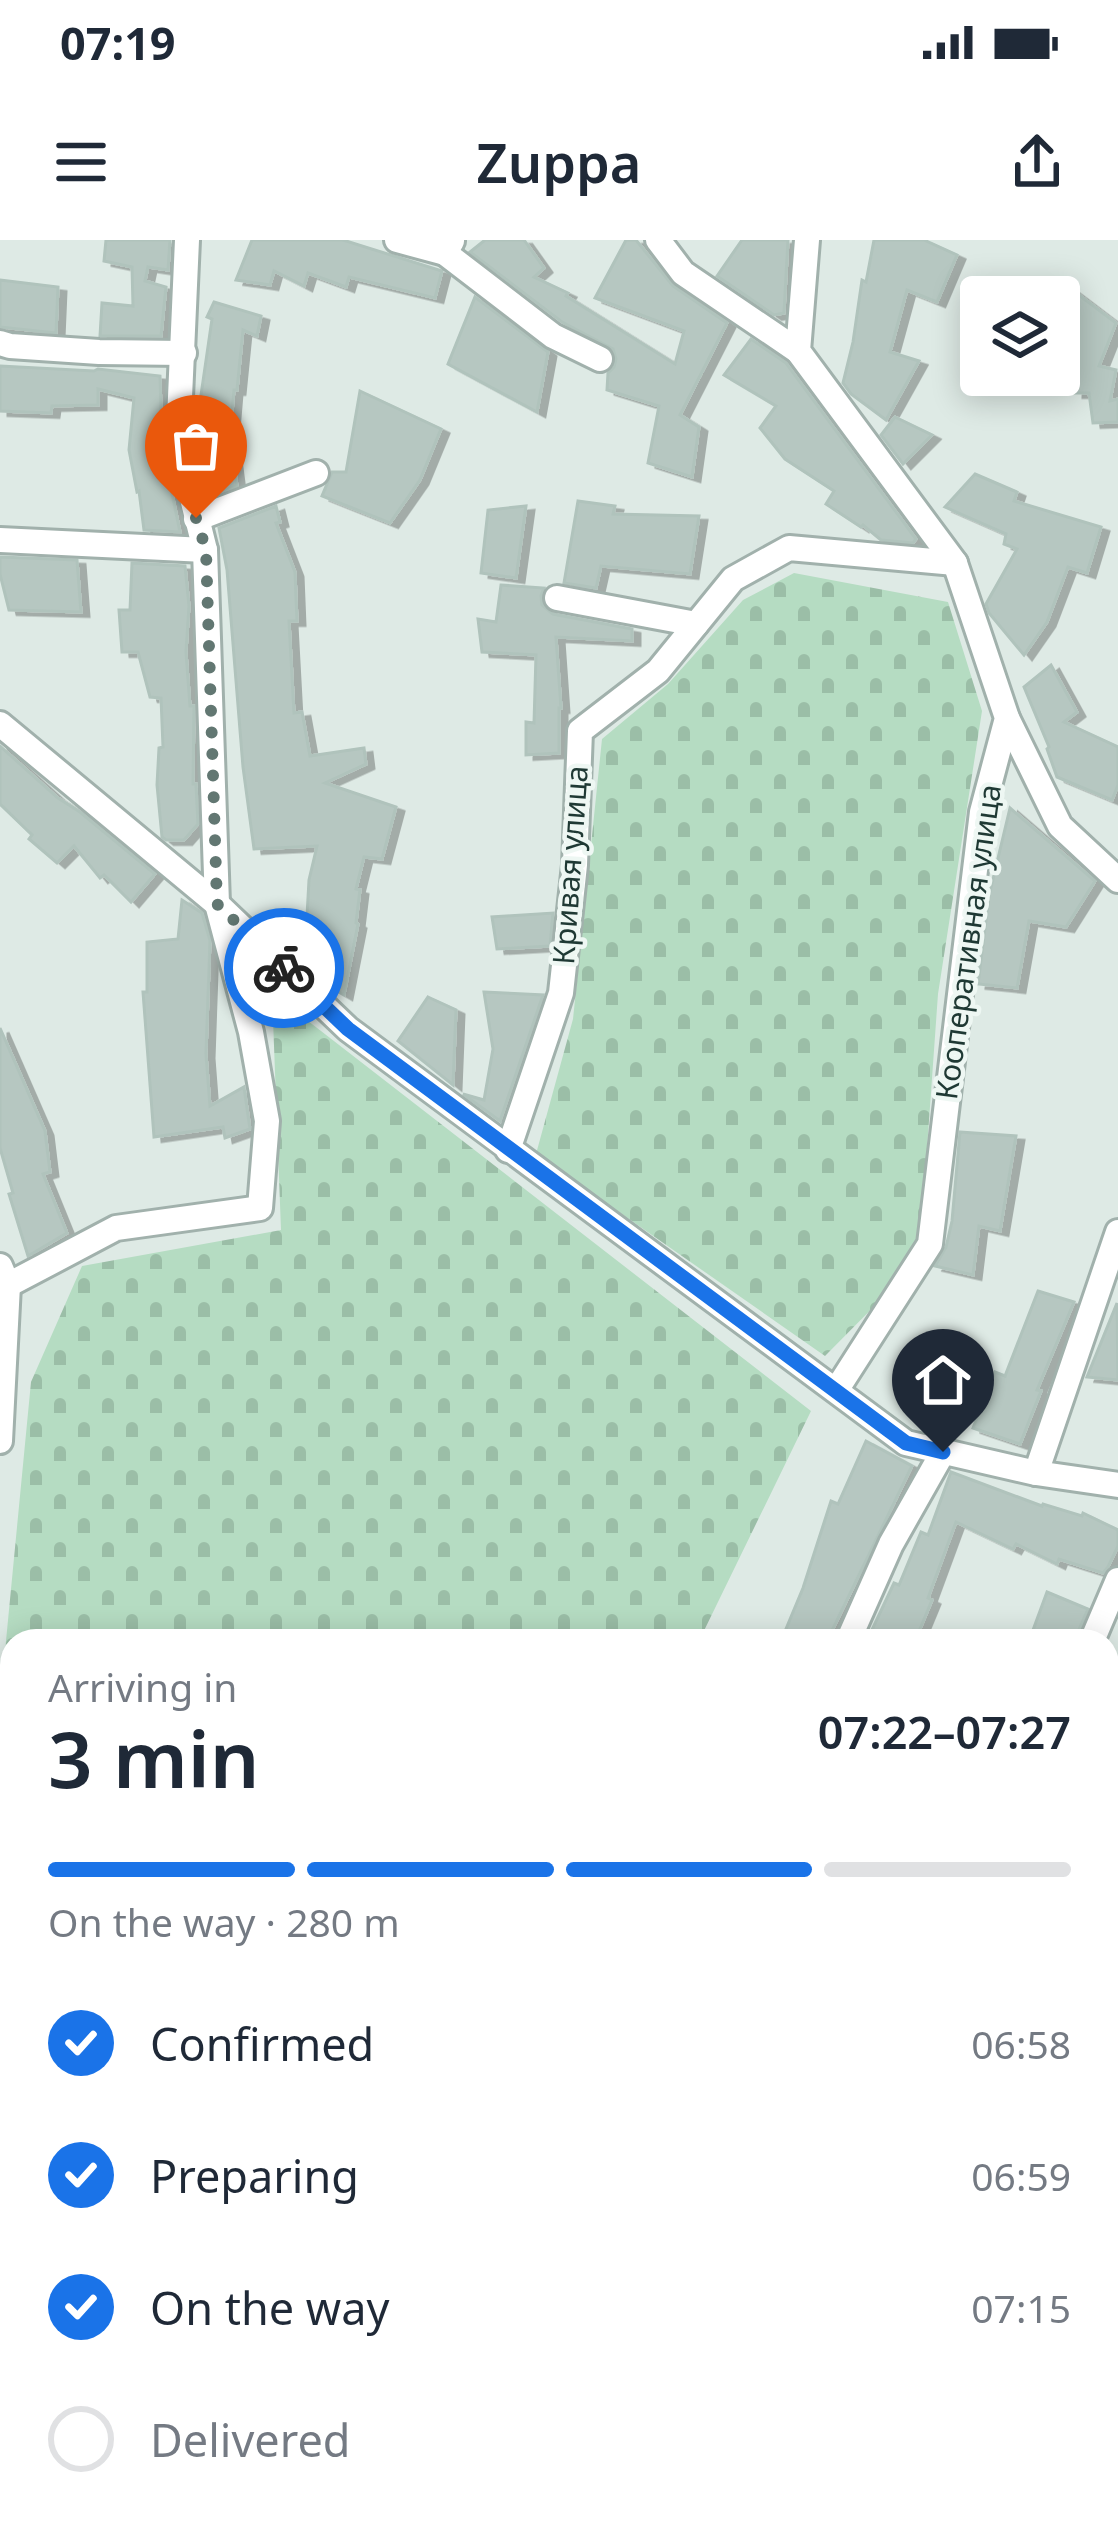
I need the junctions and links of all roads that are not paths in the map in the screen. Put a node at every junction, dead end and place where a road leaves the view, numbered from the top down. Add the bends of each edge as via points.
1 (187, 240) edge
2 (397, 240) edge
3 (658, 240) edge
4 (806, 240) edge
5 (449, 247) edge
6 (0, 343) edge
7 (798, 351) junction
8 (184, 352) junction
9 (600, 359) dead end
10 (316, 473) dead end
11 (196, 518) junction
12 (0, 540) edge
13 (206, 550) junction
14 (956, 563) junction
15 (557, 598) dead end
16 (696, 624) junction
17 (1007, 718) junction
18 (0, 724) edge
19 (1118, 880) edge
20 (217, 904) junction
21 (508, 1150) junction
22 (1118, 1232) edge
23 (4, 1275) edge
24 (837, 1389) junction
25 (0, 1441) edge
26 (943, 1452) junction
27 (1036, 1473) junction
28 (1118, 1485) edge
29 (1118, 1580) edge
30 (853, 1629) edge
31 (1097, 1629) edge

1 - 8 street
2 - 5 street
3 - 7 street via 682,274
4 - 7 street
5 - 9 street via 553,336
6 - 8 street
7 - 14 street
8 - 11 street via 178,442
10 - 11 street
11 - 13 street
12 - 13 street
13 - 20 street
14 - 16 street, Кривая улица via 789,548 733,579
14 - 17 street
15 - 16 street
16 - 21 street, Кривая улица via 658,671 580,731 561,993
17 - 19 street via 1060,826
17 - 24 street, Кооперативная улица via 982,812 930,1244
18 - 20 street
20 - 21 street via 348,1029
20 - 23 street via 267,1121 260,1208 116,1228
21 - 24 street
22 - 27 street
23 - 25 street
24 - 26 street via 906,1443
26 - 27 street
26 - 30 street
27 - 28 street
29 - 31 street

